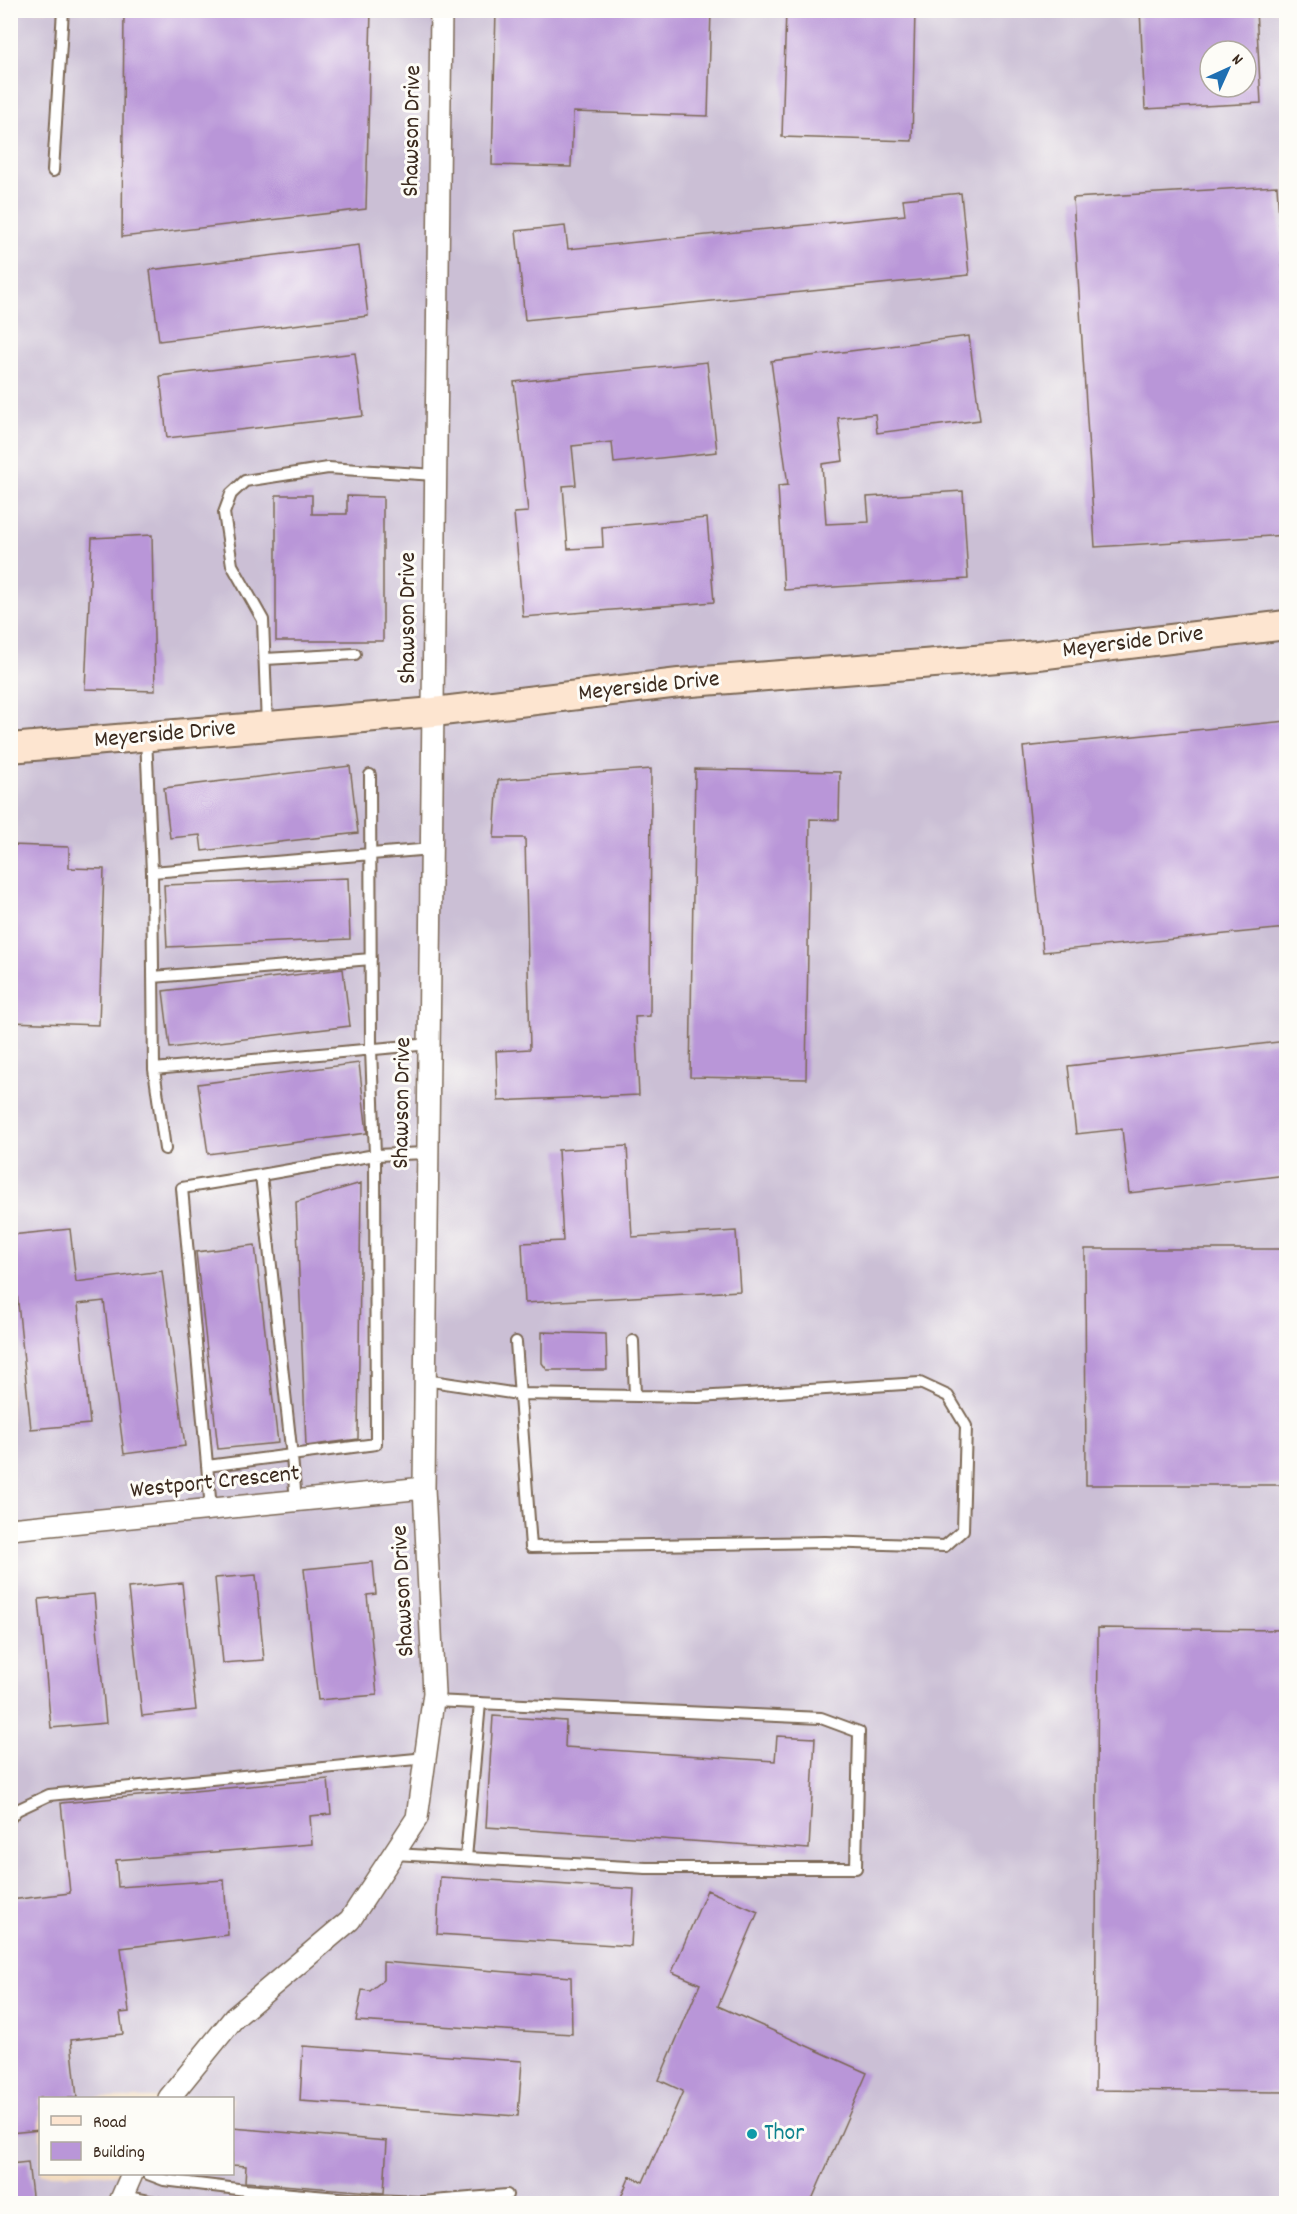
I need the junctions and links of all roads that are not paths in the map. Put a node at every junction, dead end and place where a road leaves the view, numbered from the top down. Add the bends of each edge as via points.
1 (63, 10) edge
2 (441, 10) edge
3 (53, 171) dead end
4 (435, 475) junction
5 (1287, 624) edge
6 (356, 654) dead end
7 (265, 659) junction
8 (434, 712) junction
9 (267, 726) junction
10 (146, 737) junction
11 (10, 748) edge
12 (370, 775) dead end
13 (432, 849) junction
14 (372, 854) junction
15 (152, 872) junction
16 (371, 959) junction
17 (153, 977) junction
18 (430, 1044) junction
19 (371, 1049) junction
20 (154, 1070) junction
21 (165, 1149) dead end
22 (427, 1153) junction
23 (375, 1155) junction
24 (261, 1175) junction
25 (633, 1341) dead end
26 (516, 1342) dead end
27 (425, 1380) junction
28 (518, 1394) junction
29 (635, 1396) junction
30 (292, 1457) junction
31 (207, 1466) junction
32 (424, 1488) junction
33 (296, 1500) junction
34 (211, 1509) junction
35 (10, 1529) edge
36 (433, 1701) junction
37 (480, 1703) junction
38 (426, 1758) junction
39 (10, 1818) edge
40 (394, 1854) junction
41 (466, 1858) junction
42 (170, 2097) edge
43 (132, 2175) edge
44 (151, 2175) edge
45 (507, 2195) dead end
46 (121, 2200) edge
47 (165, 2204) edge

1 - 3 lane
2 - 4 street, Shawson Drive
4 - 7 lane via 328,468 245,481 231,494 224,513 232,565 263,620
4 - 8 street, Shawson Drive
5 - 8 street, Meyerside Drive via 1038,655 639,687
6 - 7 lane
7 - 9 lane
8 - 9 street, Meyerside Drive
8 - 13 street, Shawson Drive
9 - 10 street, Meyerside Drive
10 - 11 street, Meyerside Drive
10 - 15 lane
12 - 14 lane
13 - 14 lane
13 - 18 street, Shawson Drive
14 - 15 lane
14 - 16 lane
15 - 17 lane
16 - 17 lane
16 - 19 lane
17 - 20 lane
18 - 19 lane
18 - 22 street, Shawson Drive
19 - 20 lane
19 - 23 lane
20 - 21 lane
22 - 23 lane
22 - 27 street, Shawson Drive
23 - 24 lane
23 - 30 lane via 376,1444
24 - 30 lane
24 - 31 lane via 182,1188
25 - 29 lane
26 - 28 lane
27 - 28 lane
27 - 32 street, Shawson Drive
28 - 29 lane
28 - 29 lane via 531,1547 825,1542 945,1546 963,1530 966,1426 948,1396 920,1383 698,1397
30 - 31 lane
30 - 33 lane
31 - 34 lane
32 - 33 street, Westport Crescent
32 - 36 street, Shawson Drive
33 - 34 street, Westport Crescent
34 - 35 street, Westport Crescent
36 - 37 lane
36 - 38 street, Shawson Drive
37 - 41 lane
37 - 41 lane via 821,1718 858,1732 856,1868 646,1868
38 - 39 lane via 49,1795 16,1810
38 - 40 street, Shawson Drive via 417,1818
40 - 41 lane
40 - 42 street, Shawson Drive via 350,1920 234,2018
43 - 46 street
44 - 45 lane via 246,2190 350,2199 421,2202
46 - 47 lane

